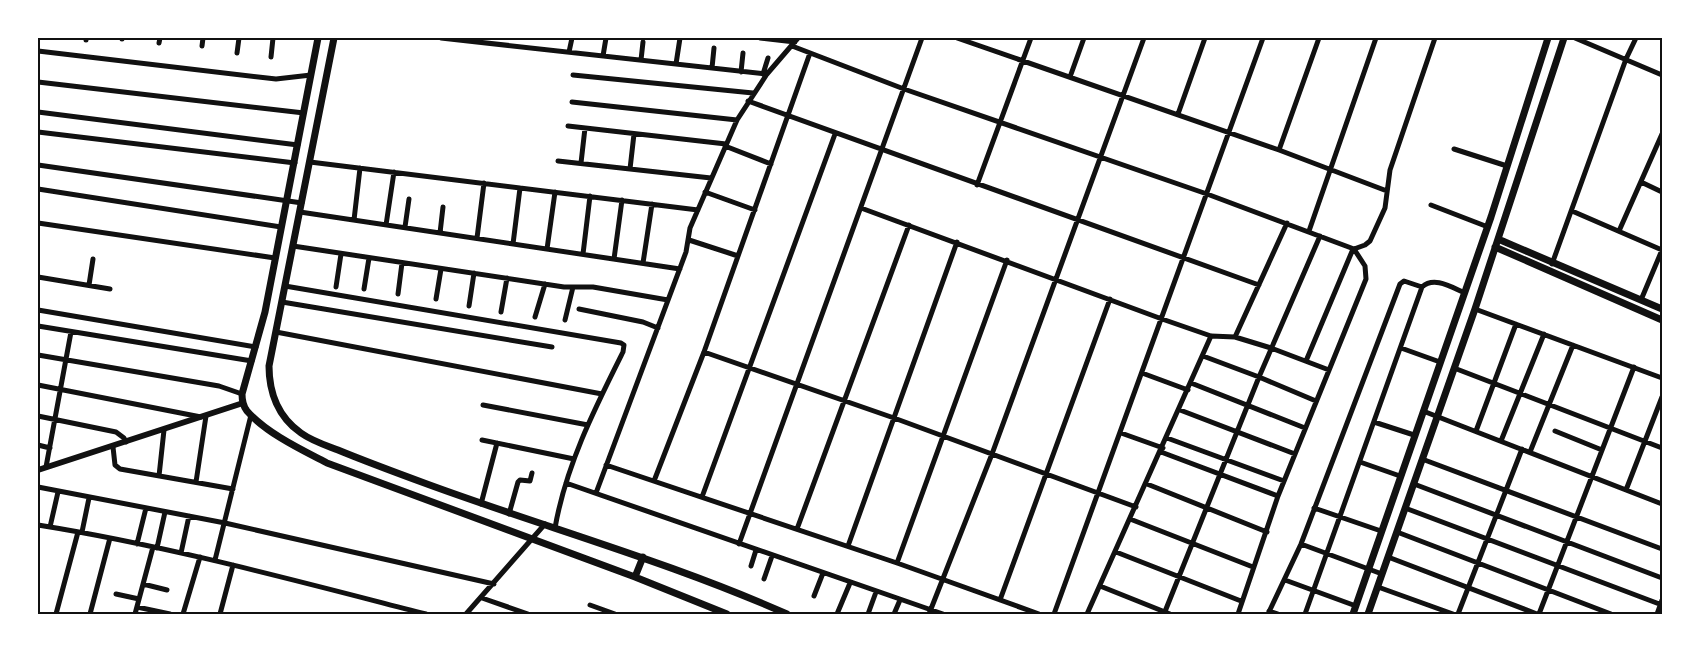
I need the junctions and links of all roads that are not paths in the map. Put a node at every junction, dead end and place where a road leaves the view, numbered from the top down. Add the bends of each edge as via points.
1 (203, 38) edge
2 (239, 38) edge
3 (273, 38) edge
4 (318, 38) edge
5 (334, 38) edge
6 (441, 38) edge
7 (520, 38) edge
8 (572, 38) edge
9 (606, 38) edge
10 (680, 38) edge
11 (760, 38) edge
12 (922, 38) edge
13 (957, 38) edge
14 (1031, 38) edge
15 (1084, 38) edge
16 (1144, 38) edge
17 (1205, 38) edge
18 (1263, 38) edge
19 (1319, 38) edge
20 (1376, 38) edge
21 (1434, 38) edge
22 (1548, 38) edge
23 (1564, 38) edge
24 (1575, 38) edge
25 (1636, 38) edge
26 (481, 40) edge
27 (976, 41) edge
28 (643, 42) dead end
29 (795, 42) edge
30 (202, 46) dead end
31 (519, 46) junction
32 (714, 48) dead end
33 (38, 51) edge
34 (569, 52) junction
35 (237, 53) dead end
36 (810, 53) junction
37 (743, 54) dead end
38 (603, 56) junction
39 (270, 57) dead end
40 (768, 57) dead end
41 (1626, 59) junction
42 (641, 60) junction
43 (1022, 60) junction
44 (676, 64) junction
45 (712, 68) junction
46 (741, 72) junction
47 (765, 74) junction
48 (311, 75) junction
49 (573, 75) dead end
50 (1662, 75) edge
51 (1071, 77) junction
52 (38, 82) edge
53 (904, 89) junction
54 (753, 93) junction
55 (1123, 95) junction
56 (748, 101) junction
57 (572, 102) dead end
58 (38, 112) edge
59 (304, 113) junction
60 (1178, 114) junction
61 (788, 116) junction
62 (737, 120) junction
63 (1000, 122) junction
64 (568, 126) dead end
65 (585, 128) junction
66 (38, 132) edge
67 (1229, 132) junction
68 (634, 134) junction
69 (835, 134) junction
70 (1662, 134) edge
71 (298, 145) junction
72 (725, 145) junction
73 (882, 148) junction
74 (1280, 150) junction
75 (1454, 150) dead end
76 (1512, 151) junction
77 (1101, 156) junction
78 (1526, 156) junction
79 (558, 160) dead end
80 (310, 162) junction
81 (295, 163) junction
82 (581, 163) junction
83 (771, 164) junction
84 (38, 165) edge
85 (1507, 166) junction
86 (360, 168) junction
87 (630, 169) junction
88 (1330, 169) junction
89 (394, 172) junction
90 (711, 178) junction
91 (1641, 182) junction
92 (484, 183) junction
93 (977, 185) junction
94 (520, 188) junction
95 (38, 189) edge
96 (1387, 191) junction
97 (555, 192) junction
98 (705, 192) junction
99 (1662, 192) edge
100 (1207, 194) junction
101 (590, 196) junction
102 (409, 199) dead end
103 (622, 200) junction
104 (286, 201) junction
105 (302, 203) junction
106 (652, 204) junction
107 (1431, 205) dead end
108 (443, 207) dead end
109 (861, 208) junction
110 (698, 210) junction
111 (755, 210) junction
112 (1572, 211) junction
113 (300, 212) junction
114 (354, 220) junction
115 (1077, 221) junction
116 (38, 223) edge
117 (1287, 223) junction
118 (386, 225) junction
119 (909, 225) junction
120 (281, 227) junction
121 (405, 227) junction
122 (1488, 227) junction
123 (1309, 231) junction
124 (1619, 231) junction
125 (440, 233) junction
126 (1320, 236) junction
127 (477, 238) junction
128 (1498, 239) junction
129 (689, 240) junction
130 (957, 242) junction
131 (513, 244) junction
132 (293, 246) junction
133 (1495, 247) junction
134 (548, 249) junction
135 (1354, 249) junction
136 (1662, 250) edge
137 (341, 254) junction
138 (583, 254) junction
139 (738, 256) junction
140 (275, 258) junction
141 (369, 258) junction
142 (1184, 258) junction
143 (614, 259) junction
144 (93, 260) dead end
145 (1007, 260) junction
146 (1553, 262) junction
147 (402, 263) junction
148 (643, 263) junction
149 (441, 269) junction
150 (680, 269) junction
151 (1550, 271) junction
152 (474, 273) junction
153 (38, 277) edge
154 (507, 278) junction
155 (1056, 279) junction
156 (544, 284) junction
157 (89, 285) junction
158 (1259, 285) junction
159 (285, 286) junction
160 (336, 287) dead end
161 (573, 287) junction
162 (1422, 287) junction
163 (111, 289) dead end
164 (364, 289) dead end
165 (1465, 293) junction
166 (398, 294) dead end
167 (436, 299) dead end
168 (1110, 299) junction
169 (668, 300) junction
170 (1641, 300) junction
171 (282, 302) junction
172 (469, 306) dead end
173 (579, 309) dead end
174 (1474, 309) junction
175 (1662, 309) edge
176 (38, 310) edge
177 (501, 312) dead end
178 (535, 317) dead end
179 (1162, 319) junction
180 (565, 320) dead end
181 (1662, 320) edge
182 (1516, 324) junction
183 (38, 326) edge
184 (658, 328) junction
185 (71, 332) junction
186 (276, 332) junction
187 (1544, 334) junction
188 (1212, 336) junction
189 (1235, 337) junction
190 (1574, 345) junction
191 (256, 347) junction
192 (552, 347) dead end
193 (1271, 348) junction
194 (1401, 348) junction
195 (704, 352) junction
196 (38, 355) edge
197 (1203, 356) junction
198 (66, 360) junction
199 (252, 361) junction
200 (1306, 361) junction
201 (1440, 362) junction
202 (1634, 367) junction
203 (750, 368) junction
204 (1454, 368) junction
205 (1329, 370) junction
206 (1142, 373) junction
207 (1259, 377) junction
208 (1662, 378) edge
209 (1191, 383) junction
210 (1494, 383) junction
211 (797, 384) junction
212 (38, 385) edge
213 (61, 389) junction
214 (1188, 390) junction
215 (1521, 393) junction
216 (242, 394) junction
217 (602, 394) junction
218 (1662, 397) edge
219 (844, 401) junction
220 (1316, 402) junction
221 (243, 404) junction
222 (483, 405) dead end
223 (1248, 405) junction
224 (1549, 405) junction
225 (1180, 410) junction
226 (1423, 411) junction
227 (251, 415) junction
228 (38, 416) edge
229 (1437, 416) junction
230 (204, 417) junction
231 (894, 418) junction
232 (55, 419) junction
233 (1374, 422) junction
234 (588, 425) junction
235 (1305, 428) junction
236 (1611, 428) junction
237 (164, 430) junction
238 (1476, 431) junction
239 (1555, 431) dead end
240 (1237, 432) junction
241 (1121, 433) junction
242 (1414, 435) junction
243 (943, 436) junction
244 (1167, 438) junction
245 (483, 440) dead end
246 (1501, 441) junction
247 (1645, 441) junction
248 (126, 442) junction
249 (497, 443) junction
250 (38, 445) edge
251 (113, 447) junction
252 (50, 448) junction
253 (1662, 448) edge
254 (1522, 449) junction
255 (1162, 450) junction
256 (1602, 450) junction
257 (1530, 452) junction
258 (992, 454) junction
259 (1295, 454) junction
260 (353, 457) junction
261 (574, 459) junction
262 (1226, 459) junction
263 (1422, 459) junction
264 (1360, 462) junction
265 (606, 465) junction
266 (46, 467) junction
267 (38, 470) edge
268 (348, 472) junction
269 (532, 473) dead end
270 (1047, 474) junction
271 (1220, 474) junction
272 (159, 476) junction
273 (1400, 476) junction
274 (1592, 477) junction
275 (654, 481) junction
276 (1284, 481) junction
277 (196, 482) junction
278 (566, 483) junction
279 (1146, 484) junction
280 (1414, 484) junction
281 (38, 487) edge
282 (233, 489) junction
283 (1626, 490) junction
284 (1506, 491) junction
285 (58, 492) junction
286 (596, 493) junction
287 (1099, 494) junction
288 (1278, 496) junction
289 (702, 497) junction
290 (89, 498) junction
291 (1662, 503) edge
292 (481, 504) junction
293 (1136, 507) junction
294 (146, 508) junction
295 (1206, 508) junction
296 (1314, 508) junction
297 (1405, 508) junction
298 (165, 512) junction
299 (750, 513) junction
300 (509, 514) junction
301 (1496, 515) junction
302 (189, 516) junction
303 (1340, 517) junction
304 (1576, 517) junction
305 (1130, 519) junction
306 (225, 523) junction
307 (545, 524) junction
308 (38, 525) edge
309 (50, 527) junction
310 (555, 528) junction
311 (796, 529) junction
312 (1382, 531) junction
313 (80, 532) junction
314 (1267, 532) junction
315 (1397, 532) junction
316 (110, 538) junction
317 (530, 539) junction
318 (1487, 539) junction
319 (1567, 542) junction
320 (1192, 543) junction
321 (137, 544) junction
322 (738, 544) junction
323 (1300, 544) junction
324 (848, 546) junction
325 (155, 547) junction
326 (1662, 549) edge
327 (756, 550) junction
328 (1116, 552) junction
329 (181, 553) junction
330 (1327, 553) junction
331 (772, 556) junction
332 (201, 557) junction
333 (643, 557) junction
334 (1388, 557) junction
335 (215, 560) junction
336 (897, 563) junction
337 (1478, 563) junction
338 (233, 565) junction
339 (751, 566) dead end
340 (1558, 566) junction
341 (1253, 567) junction
342 (1368, 569) junction
343 (823, 573) junction
344 (1382, 574) junction
345 (1179, 576) junction
346 (635, 577) junction
347 (1662, 578) edge
348 (764, 579) dead end
349 (944, 580) junction
350 (1285, 580) junction
351 (850, 583) junction
352 (143, 584) junction
353 (494, 584) junction
354 (1100, 586) junction
355 (1378, 587) junction
356 (1468, 588) junction
357 (167, 590) dead end
358 (1548, 590) junction
359 (1314, 591) junction
360 (876, 592) junction
361 (116, 594) dead end
362 (814, 597) dead end
363 (482, 598) junction
364 (139, 599) junction
365 (900, 600) junction
366 (1000, 600) junction
367 (1241, 601) junction
368 (1662, 604) edge
369 (590, 605) dead end
370 (1356, 606) junction
371 (137, 607) junction
372 (930, 612) edge
373 (1268, 613) edge
374 (170, 614) edge
375 (1166, 614) edge
376 (56, 615) edge
377 (90, 615) edge
378 (135, 615) edge
379 (183, 615) edge
380 (220, 615) edge
381 (426, 615) edge
382 (466, 615) edge
383 (528, 615) edge
384 (615, 615) edge
385 (728, 615) edge
386 (787, 615) edge
387 (837, 615) edge
388 (868, 615) edge
389 (894, 615) edge
390 (943, 615) edge
391 (1039, 615) edge
392 (1054, 615) edge
393 (1087, 615) edge
394 (1238, 615) edge
395 (1278, 615) edge
396 (1305, 615) edge
397 (1353, 615) edge
398 (1368, 615) edge
399 (1455, 615) edge
400 (1538, 615) edge
401 (1611, 615) edge
402 (1657, 615) edge

1 - 30 street
2 - 35 street
3 - 39 street
4 - 48 main road
5 - 80 main road
6 - 26 street
7 - 31 street
8 - 34 street
9 - 38 street
10 - 44 street
11 - 29 street
12 - 53 street
13 - 27 street
14 - 43 street
15 - 51 street
16 - 55 street
17 - 60 street
18 - 67 street
19 - 74 street
20 - 88 street
21 - 96 street via 1390,170
22 - 76 main road
23 - 78 main road
24 - 41 street
25 - 41 street
26 - 31 street
27 - 43 street
28 - 42 street
29 - 36 street
29 - 47 street
31 - 34 street
32 - 45 street
33 - 48 street via 276,79
34 - 38 street
36 - 53 street
36 - 61 street
37 - 46 street
38 - 42 street
40 - 47 street
41 - 50 street
41 - 112 street
42 - 44 street
43 - 51 street
43 - 63 street
44 - 45 street
45 - 46 street
46 - 47 street
47 - 54 street
48 - 59 main road
49 - 54 street
51 - 55 street
52 - 59 street
53 - 63 street
53 - 73 street
54 - 56 street
55 - 60 street
55 - 77 street
56 - 61 street
56 - 62 street
57 - 62 street
58 - 71 street
59 - 71 main road
60 - 67 street
61 - 69 street
61 - 83 street
62 - 72 street
63 - 77 street
63 - 93 street
64 - 65 street
65 - 68 street
65 - 82 street
66 - 81 street
67 - 74 street
67 - 100 street
68 - 72 street
68 - 87 street
69 - 73 street
69 - 203 street
70 - 91 street
71 - 81 main road
72 - 83 street
72 - 90 street
73 - 93 street
73 - 109 street
74 - 88 street
75 - 85 street
76 - 78 main road
76 - 85 main road
77 - 100 street
77 - 115 street
78 - 128 main road
79 - 82 street
80 - 86 street
80 - 105 main road
81 - 104 main road
82 - 87 street
83 - 111 street
84 - 104 street
85 - 122 main road
86 - 89 street
86 - 114 street
87 - 90 street
88 - 96 street
88 - 123 street
89 - 92 street
89 - 118 street
90 - 98 street
91 - 99 street
91 - 124 street
92 - 94 street
92 - 127 street
93 - 115 street
94 - 97 street
94 - 131 street
95 - 120 street
96 - 135 street via 1370,240
97 - 101 street
97 - 134 street
98 - 110 street
98 - 111 street
100 - 117 street
100 - 142 street
101 - 103 street
101 - 138 street
102 - 121 street
103 - 106 street
103 - 143 street
104 - 105 street
104 - 120 main road
105 - 113 main road
106 - 110 street
106 - 148 street
107 - 122 street
108 - 125 street
109 - 119 street
109 - 211 street
110 - 129 street via 688,232
111 - 139 street
112 - 124 street
112 - 146 street
113 - 114 street
113 - 132 main road
114 - 118 street
115 - 142 street
115 - 155 street
116 - 140 street
117 - 123 street
117 - 158 street
118 - 121 street
119 - 130 street
119 - 219 street
120 - 140 main road
121 - 125 street
122 - 165 main road
123 - 126 street
124 - 136 street
125 - 127 street
126 - 135 street
126 - 193 street
127 - 131 street
128 - 133 main road
128 - 146 main road
129 - 139 street
129 - 150 street
130 - 145 street
130 - 231 street
131 - 134 street
132 - 137 street
132 - 159 main road
133 - 151 main road
133 - 174 main road
134 - 138 street
135 - 200 street
135 - 205 street via 1364,262 1367,275
136 - 170 street
137 - 141 street
137 - 160 street
138 - 143 street
139 - 195 street
140 - 191 main road
141 - 147 street
141 - 164 street
142 - 158 street
142 - 179 street
143 - 148 street
144 - 157 street
145 - 155 street
145 - 243 street
146 - 151 street
146 - 170 main road
147 - 149 street
147 - 166 street
148 - 150 street
149 - 152 street
149 - 167 street
150 - 169 street
151 - 181 main road
152 - 154 street
152 - 172 street
153 - 157 street
154 - 156 street
154 - 177 street
155 - 168 street
155 - 258 street
156 - 161 street
156 - 178 street
157 - 163 street
158 - 189 street
159 - 171 main road
159 - 217 street via 618,342 624,345 623,352
161 - 169 street via 593,286
161 - 180 street
162 - 165 street via 1435,281
162 - 194 street
162 - 296 street via 1404,281 1400,284
165 - 201 main road
168 - 179 street
168 - 270 street
169 - 184 street
170 - 175 main road
171 - 186 main road
171 - 192 street
173 - 184 street
174 - 182 street
174 - 204 main road
176 - 191 street
179 - 188 street
179 - 206 street
182 - 187 street
182 - 210 street
183 - 185 street
184 - 265 street
185 - 198 street
185 - 199 street
186 - 217 street
186 - 260 main road via 269,381 282,414 308,438
187 - 190 street
187 - 215 street
188 - 189 street
188 - 197 street
189 - 193 street
190 - 202 street
190 - 224 street
191 - 199 main road
193 - 200 street
193 - 207 street
194 - 201 street
194 - 233 street
195 - 203 street
195 - 275 street
196 - 198 street
197 - 207 street
197 - 209 street
198 - 213 street
198 - 216 street
199 - 216 main road
200 - 205 street
201 - 226 main road
202 - 208 street
202 - 236 street
203 - 211 street
203 - 289 street
204 - 210 street
204 - 229 main road
205 - 220 street
206 - 214 street
206 - 241 street
207 - 220 street
207 - 223 street
209 - 214 street
209 - 223 street
210 - 215 street
210 - 238 street
211 - 219 street
211 - 299 street
212 - 213 street
213 - 230 street
213 - 232 street
214 - 225 street
215 - 224 street
215 - 246 street
216 - 221 main road
217 - 234 street
218 - 247 street
219 - 231 street
219 - 311 street
220 - 235 street
221 - 227 main road
221 - 230 street
222 - 234 street
223 - 235 street
223 - 240 street
224 - 236 street
224 - 257 street
225 - 240 street
225 - 244 street
226 - 229 street
226 - 242 main road
227 - 268 main road via 289,442
227 - 282 street
228 - 232 street
229 - 238 street
229 - 263 main road
230 - 237 street
230 - 277 street
231 - 243 street
231 - 324 street
232 - 248 street via 116,432
232 - 252 street
233 - 242 street
233 - 264 street
234 - 261 street
235 - 259 street
236 - 247 street
236 - 256 street
237 - 248 street
237 - 272 street
238 - 246 street
239 - 256 street
240 - 259 street
240 - 262 street
241 - 255 street
241 - 287 street
242 - 273 main road
243 - 258 street
243 - 336 street
244 - 255 street
244 - 262 street
245 - 249 street
246 - 254 street
247 - 253 street
247 - 283 street
248 - 251 street
249 - 261 street
249 - 292 street
250 - 252 street
251 - 266 street
251 - 272 street via 117,468
252 - 266 street
254 - 257 street
254 - 284 street
255 - 271 street
255 - 279 street
256 - 274 street
257 - 274 street
258 - 270 street
258 - 349 street
259 - 276 street
260 - 268 main road
260 - 292 main road
261 - 278 street
262 - 271 street
262 - 276 street
263 - 280 main road
263 - 284 street
264 - 273 street
264 - 303 street
265 - 275 street
265 - 286 street
266 - 267 street
268 - 317 main road
269 - 300 street via 530,481 518,482
270 - 287 street
270 - 366 street
271 - 288 street
271 - 295 street
272 - 277 street
273 - 312 main road
274 - 283 street
274 - 304 street
275 - 289 street
276 - 288 street
277 - 282 street
278 - 286 street
278 - 310 street
279 - 293 street
279 - 295 street
280 - 297 main road
280 - 301 street
281 - 285 street
282 - 306 street
283 - 291 street
284 - 301 street
284 - 304 street
285 - 290 street
285 - 309 street
286 - 322 street
287 - 293 street
287 - 392 street
288 - 314 street
289 - 299 street
290 - 294 street
290 - 313 street
292 - 300 main road
293 - 305 street
294 - 298 street
294 - 321 street
295 - 314 street
295 - 320 street
296 - 303 street
296 - 323 street
297 - 315 main road
297 - 318 street
298 - 302 street
298 - 325 street
299 - 311 street
299 - 322 street
300 - 307 main road
301 - 318 street
301 - 319 street
302 - 306 street
302 - 329 street
303 - 312 street
303 - 330 street
304 - 319 street
304 - 326 street
305 - 320 street
305 - 328 street
306 - 335 street
306 - 353 street
307 - 310 main road
307 - 317 street
308 - 309 street
309 - 313 street
310 - 333 main road
311 - 324 street
312 - 342 main road
313 - 316 street
313 - 376 street
314 - 341 street
315 - 334 main road
315 - 337 street
316 - 321 street
316 - 377 street
317 - 346 main road
317 - 353 street
318 - 337 street
318 - 340 street
319 - 340 street
319 - 347 street
320 - 341 street
320 - 345 street
321 - 325 street
322 - 327 street
323 - 330 street
323 - 350 street
324 - 336 street
325 - 329 street
325 - 352 street
327 - 331 street
327 - 339 street
328 - 345 street
328 - 354 street
329 - 332 street
330 - 342 street
330 - 359 street
331 - 343 street
331 - 348 street
332 - 335 street
332 - 379 street
333 - 346 main road
333 - 386 main road
334 - 344 main road
334 - 356 street
335 - 338 street
336 - 349 street
337 - 356 street
337 - 358 street
338 - 380 street
338 - 381 street
340 - 358 street
340 - 368 street
341 - 367 street
342 - 344 street
342 - 370 main road
343 - 351 street
343 - 362 street
344 - 355 main road
345 - 367 street
345 - 375 street
346 - 385 main road
349 - 366 street
349 - 372 street
350 - 359 street
350 - 373 street
351 - 360 street
351 - 387 street
352 - 357 street
352 - 364 street
353 - 363 street
354 - 375 street
354 - 393 street
355 - 398 main road
355 - 399 street
356 - 399 street
356 - 400 street
358 - 400 street
358 - 401 street
359 - 370 street
359 - 396 street
360 - 365 street
360 - 388 street
361 - 364 street
363 - 382 street
363 - 383 street
364 - 371 street
365 - 372 street
365 - 389 street
366 - 391 street
367 - 394 street
368 - 402 street
369 - 384 street
370 - 397 main road
371 - 374 street
371 - 378 street
372 - 390 street
373 - 395 street

